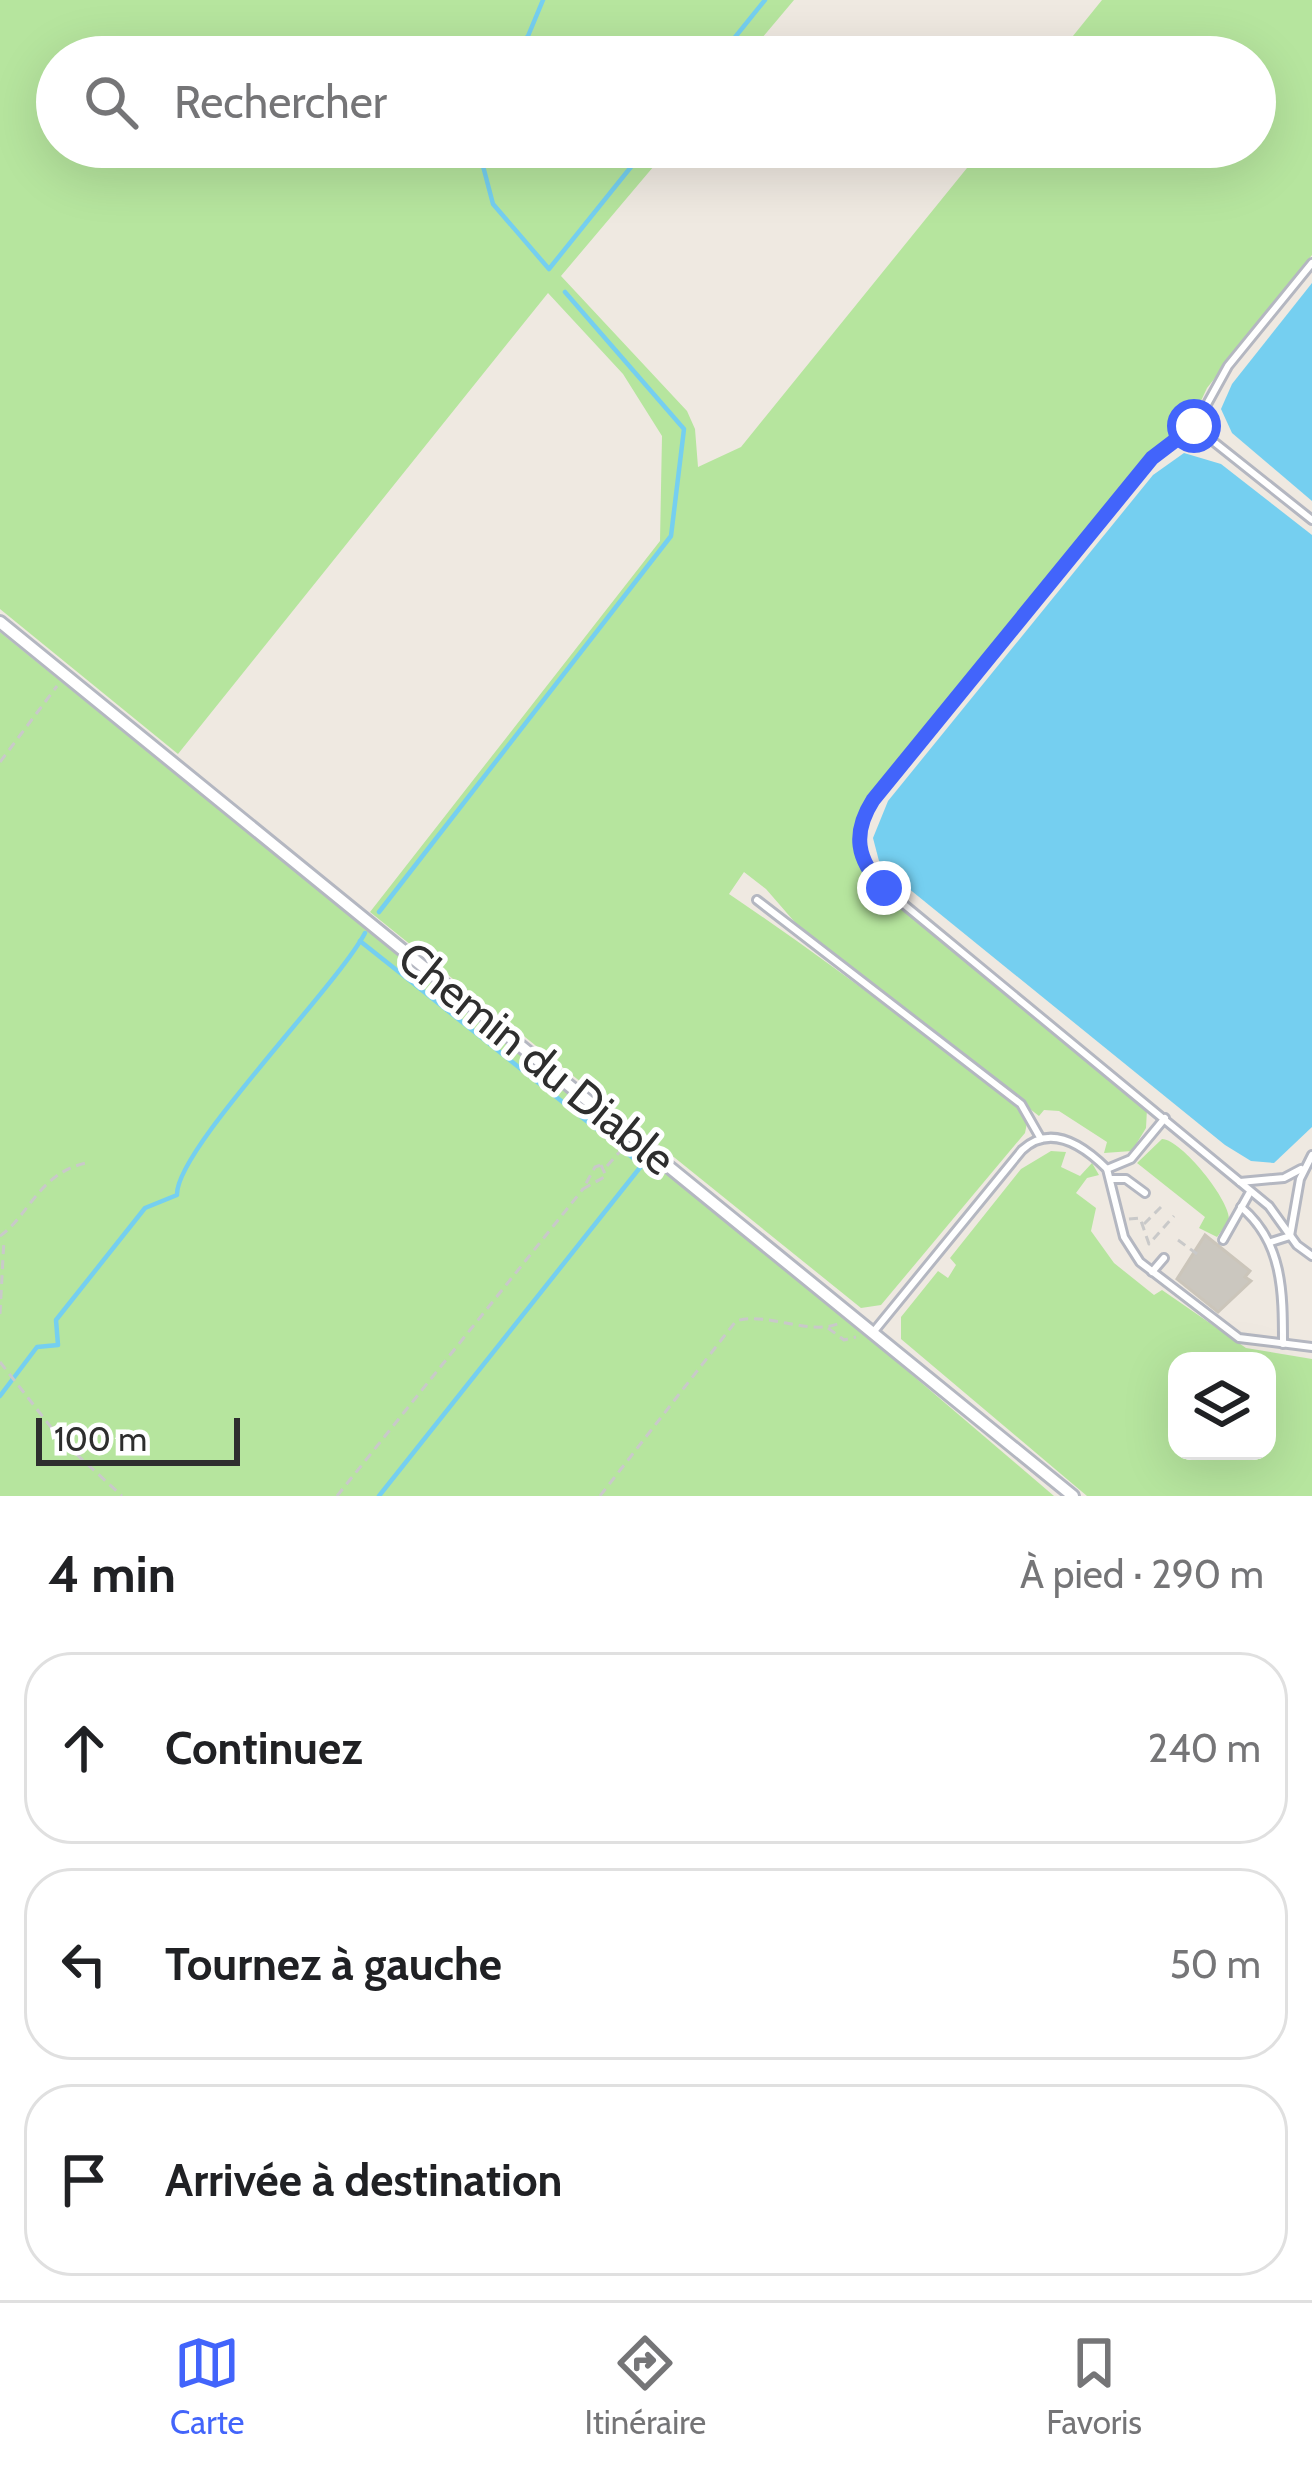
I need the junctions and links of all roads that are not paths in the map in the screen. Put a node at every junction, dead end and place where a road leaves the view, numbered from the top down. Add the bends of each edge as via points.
1 (1312, 263) edge
2 (1194, 426) junction
3 (1312, 520) edge
4 (0, 622) edge
5 (757, 900) dead end
6 (1165, 1118) junction
7 (1041, 1139) junction
8 (1312, 1156) edge
9 (1304, 1167) junction
10 (1107, 1168) junction
11 (1112, 1179) junction
12 (1240, 1182) junction
13 (1251, 1191) junction
14 (1145, 1192) dead end
15 (1241, 1207) junction
16 (1290, 1236) junction
17 (1222, 1240) dead end
18 (1271, 1242) junction
19 (1312, 1256) edge
20 (1164, 1258) dead end
21 (1152, 1272) junction
22 (872, 1328) junction
23 (1283, 1344) junction
24 (1312, 1347) edge
25 (1073, 1496) edge

1 - 2 lane via 1228,366
2 - 3 lane
2 - 6 lane via 1152,458 873,800 858,834 865,866 884,888
4 - 22 street, Chemin du Diable
5 - 7 lane via 1021,1104
6 - 10 lane via 1131,1159
6 - 12 lane
7 - 10 lane via 1070,1141
7 - 22 lane via 1022,1150
8 - 9 lane
9 - 12 lane via 1284,1178
9 - 16 lane
10 - 11 lane
11 - 14 lane
11 - 21 lane via 1124,1237
12 - 13 lane
13 - 15 lane
13 - 16 lane
15 - 17 lane
15 - 18 lane
16 - 18 lane
16 - 19 lane
18 - 23 lane
20 - 21 lane
21 - 23 lane via 1227,1331
22 - 25 street, Chemin du Diable
23 - 24 lane

